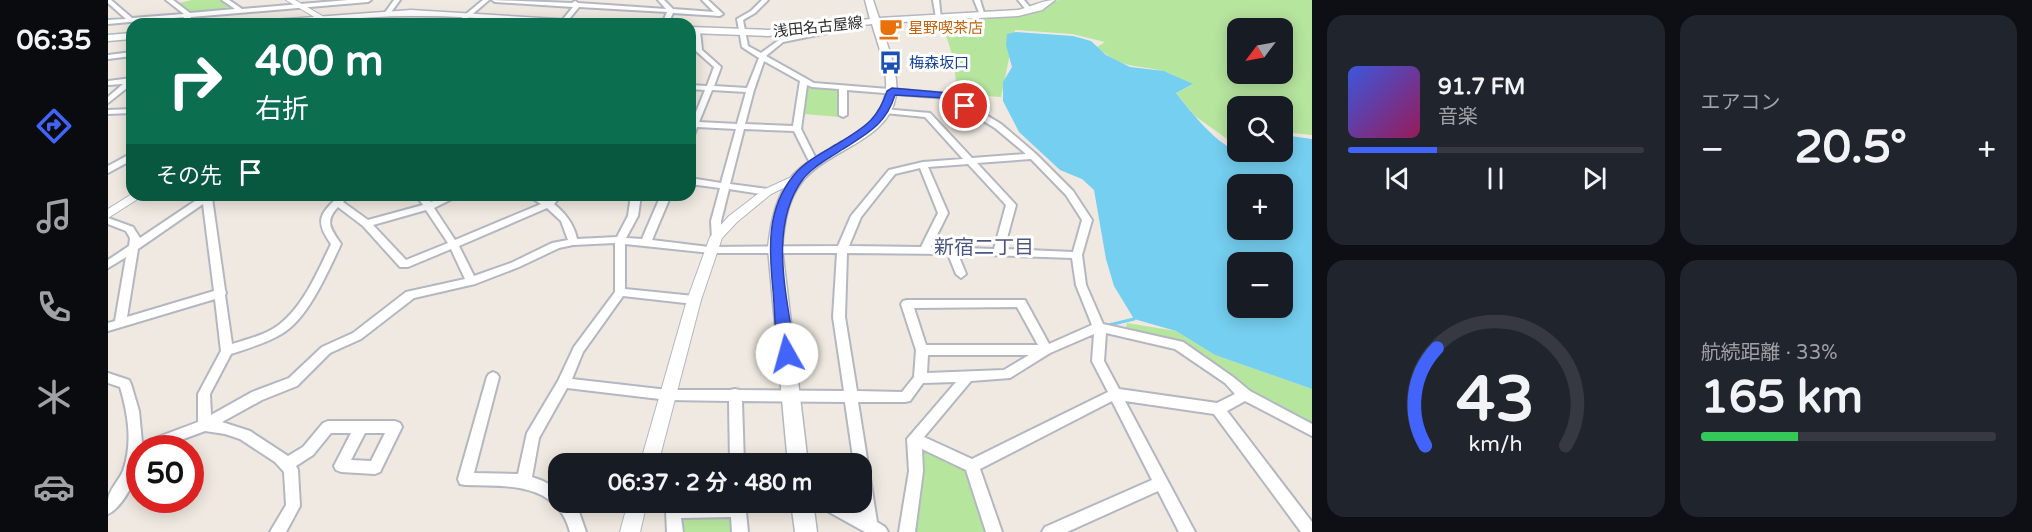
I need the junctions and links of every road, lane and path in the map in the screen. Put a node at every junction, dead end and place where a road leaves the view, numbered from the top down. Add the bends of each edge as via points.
1 (225, 0) edge
2 (290, 0) edge
3 (368, 0) edge
4 (397, 0) edge
5 (486, 0) edge
6 (495, 0) edge
7 (619, 0) edge
8 (661, 0) edge
9 (705, 0) edge
10 (765, 0) edge
11 (869, 0) edge
12 (936, 0) edge
13 (976, 0) edge
14 (1021, 0) edge
15 (1052, 0) edge
16 (110, 1) edge
17 (349, 1) edge
18 (530, 1) edge
19 (175, 2) edge
20 (575, 3) edge
21 (300, 5) junction
22 (625, 8) junction
23 (240, 10) junction
24 (670, 11) junction
25 (1030, 11) junction
26 (387, 14) junction
27 (189, 15) junction
28 (983, 15) junction
29 (466, 16) junction
30 (129, 18) edge
31 (154, 18) edge
32 (187, 18) edge
33 (322, 18) joint
34 (464, 18) edge
35 (493, 18) edge
36 (565, 18) edge
37 (667, 18) edge
38 (939, 18) junction
39 (126, 20) edge
40 (875, 21) junction
41 (108, 22) edge
42 (825, 28) junction
43 (696, 31) edge
44 (743, 33) junction
45 (126, 36) edge
46 (108, 38) edge
47 (696, 41) edge
48 (112, 56) edge
49 (763, 56) junction
50 (108, 64) edge
51 (804, 81) junction
52 (126, 82) edge
53 (108, 83) edge
54 (126, 86) edge
55 (696, 87) edge
56 (707, 88) junction
57 (843, 88) junction
58 (750, 90) junction
59 (892, 91) junction
60 (108, 101) edge
61 (126, 111) edge
62 (885, 111) junction
63 (108, 112) edge
64 (696, 114) edge
65 (843, 115) dead end
66 (696, 124) edge
67 (742, 126) junction
68 (797, 129) junction
69 (1033, 156) junction
70 (126, 160) edge
71 (970, 160) junction
72 (813, 163) junction
73 (923, 165) junction
74 (108, 170) edge
75 (798, 177) junction
76 (696, 182) edge
77 (725, 184) junction
78 (767, 192) junction
79 (129, 201) edge
80 (202, 201) edge
81 (210, 201) edge
82 (339, 201) edge
83 (343, 201) edge
84 (426, 201) edge
85 (441, 201) edge
86 (543, 201) edge
87 (551, 201) edge
88 (635, 201) edge
89 (663, 201) edge
90 (549, 204) junction
91 (430, 206) junction
92 (108, 214) edge
93 (108, 221) edge
94 (366, 224) junction
95 (620, 240) junction
96 (573, 242) junction
97 (646, 242) junction
98 (454, 245) junction
99 (713, 245) junction
100 (133, 248) junction
101 (776, 248) junction
102 (842, 250) junction
103 (924, 250) junction
104 (952, 251) junction
105 (998, 253) junction
106 (1077, 255) junction
107 (108, 265) edge
108 (961, 274) dead end
109 (471, 281) junction
110 (620, 292) junction
111 (221, 293) junction
112 (694, 300) junction
113 (120, 324) junction
114 (108, 327) edge
115 (1099, 327) junction
116 (922, 350) junction
117 (1046, 350) junction
118 (227, 351) junction
119 (967, 376) junction
120 (493, 377) dead end
121 (108, 378) edge
122 (920, 378) junction
123 (564, 383) junction
124 (735, 394) junction
125 (1115, 394) junction
126 (668, 395) junction
127 (1245, 395) junction
128 (792, 396) junction
129 (851, 397) junction
130 (1218, 409) junction
131 (205, 425) junction
132 (361, 427) dead end
133 (1312, 430) edge
134 (137, 435) edge
135 (179, 435) edge
136 (914, 439) junction
137 (652, 453) edge
138 (737, 453) edge
139 (797, 453) edge
140 (859, 453) edge
141 (286, 465) junction
142 (972, 466) junction
143 (126, 481) edge
144 (524, 481) junction
145 (1161, 483) junction
146 (548, 491) edge
147 (109, 508) edge
148 (571, 513) edge
149 (635, 513) edge
150 (673, 513) edge
151 (739, 513) edge
152 (803, 513) edge
153 (845, 513) edge
154 (872, 513) edge
155 (875, 529) edge
156 (278, 532) edge
157 (578, 532) edge
158 (630, 532) edge
159 (675, 532) edge
160 (740, 532) edge
161 (806, 532) edge
162 (907, 532) edge
163 (993, 532) edge
164 (1050, 532) edge
165 (1186, 532) edge
166 (1310, 532) edge

1 - 23 street
2 - 21 street
3 - 17 street
4 - 26 street
5 - 29 street
6 - 18 street
7 - 22 street
8 - 24 street
9 - 24 street via 720,14
10 - 44 street via 740,20
11 - 40 main road
12 - 38 street
13 - 28 street
14 - 25 street
15 - 25 main road, 浅田名古屋線
16 - 30 street
17 - 21 street
18 - 20 street
19 - 27 street
20 - 22 street
20 - 36 street
21 - 23 street
21 - 33 street
22 - 24 street
23 - 27 street
24 - 37 street
25 - 28 main road, 浅田名古屋線
26 - 29 main road
26 - 33 main road
27 - 31 street
27 - 32 street
28 - 38 main road, 浅田名古屋線
29 - 34 street
29 - 35 main road
38 - 40 main road, 浅田名古屋線
39 - 41 street
40 - 42 main road, 浅田名古屋線
40 - 59 main road
42 - 44 main road, 浅田名古屋線
42 - 49 street via 825,32 782,41
43 - 44 main road, 浅田名古屋線
44 - 49 street via 745,47
45 - 46 main road
47 - 56 street via 699,51 718,67
48 - 50 street
49 - 51 street
49 - 58 street
51 - 57 street
51 - 68 street
52 - 53 street
54 - 60 street
55 - 56 street
56 - 58 street
56 - 64 street
57 - 59 street
57 - 65 street
58 - 67 street
59 - 62 main road
59 - 69 street via 948,96 998,126
61 - 63 street
62 - 71 street via 927,115
62 - 72 main road via 870,128
66 - 67 street
67 - 68 street
67 - 77 street
68 - 72 street
69 - 71 street
69 - 106 street via 1070,193 1087,220
70 - 74 street
71 - 73 street
71 - 105 street via 1011,205
72 - 75 main road
73 - 102 street via 892,172 856,216
73 - 103 street via 943,213
75 - 78 street
75 - 101 main road via 782,209
76 - 77 street
77 - 78 street
77 - 99 street
78 - 99 street via 733,219
79 - 92 street
80 - 100 street
81 - 111 street
82 - 118 street via 323,220 325,230 336,244 290,323
83 - 94 street
84 - 91 street
85 - 91 street
86 - 90 street
87 - 90 street
88 - 95 street via 633,216
89 - 97 street
90 - 96 street via 572,228
90 - 98 street
91 - 94 street
91 - 98 street
93 - 100 street via 130,229 135,238
94 - 98 street via 405,265
95 - 96 street
95 - 97 street
95 - 110 street
96 - 109 street via 556,245
97 - 99 street
98 - 109 street
99 - 101 street
99 - 112 street
100 - 107 street
100 - 113 street
101 - 102 street
101 - 128 main road
102 - 103 street
102 - 129 street via 839,317
103 - 104 street
104 - 105 street
104 - 108 street
105 - 106 street
106 - 115 street via 1081,285
109 - 131 street via 410,296 357,336 326,350 293,382 257,396
110 - 112 street
110 - 123 street via 578,351
111 - 113 street
111 - 118 street
112 - 126 street
113 - 114 street
115 - 117 street
115 - 125 street via 1098,361
115 - 127 street via 1179,345
116 - 117 street
116 - 117 street via 907,304 1021,303
116 - 122 street
117 - 119 street via 1006,375
118 - 131 street via 204,394
119 - 122 street
119 - 136 street
120 - 144 street via 465,479
121 - 134 street via 125,384
122 - 129 street via 905,398
123 - 126 street
123 - 144 street via 532,437
124 - 126 street
124 - 128 street
124 - 138 street
125 - 130 street
125 - 142 street
125 - 145 street
126 - 137 street
127 - 130 street
127 - 133 street
128 - 129 street
128 - 139 main road
129 - 140 street
130 - 166 street
131 - 135 street
131 - 141 street via 244,435
132 - 141 street via 328,427 308,451
136 - 142 street
136 - 162 street via 916,471
141 - 156 street via 291,470 293,506
142 - 163 street
143 - 147 street
144 - 146 street
145 - 164 street
145 - 165 street
148 - 157 street
149 - 158 street
150 - 159 street
151 - 160 street
152 - 161 main road
153 - 155 street
154 - 155 street

